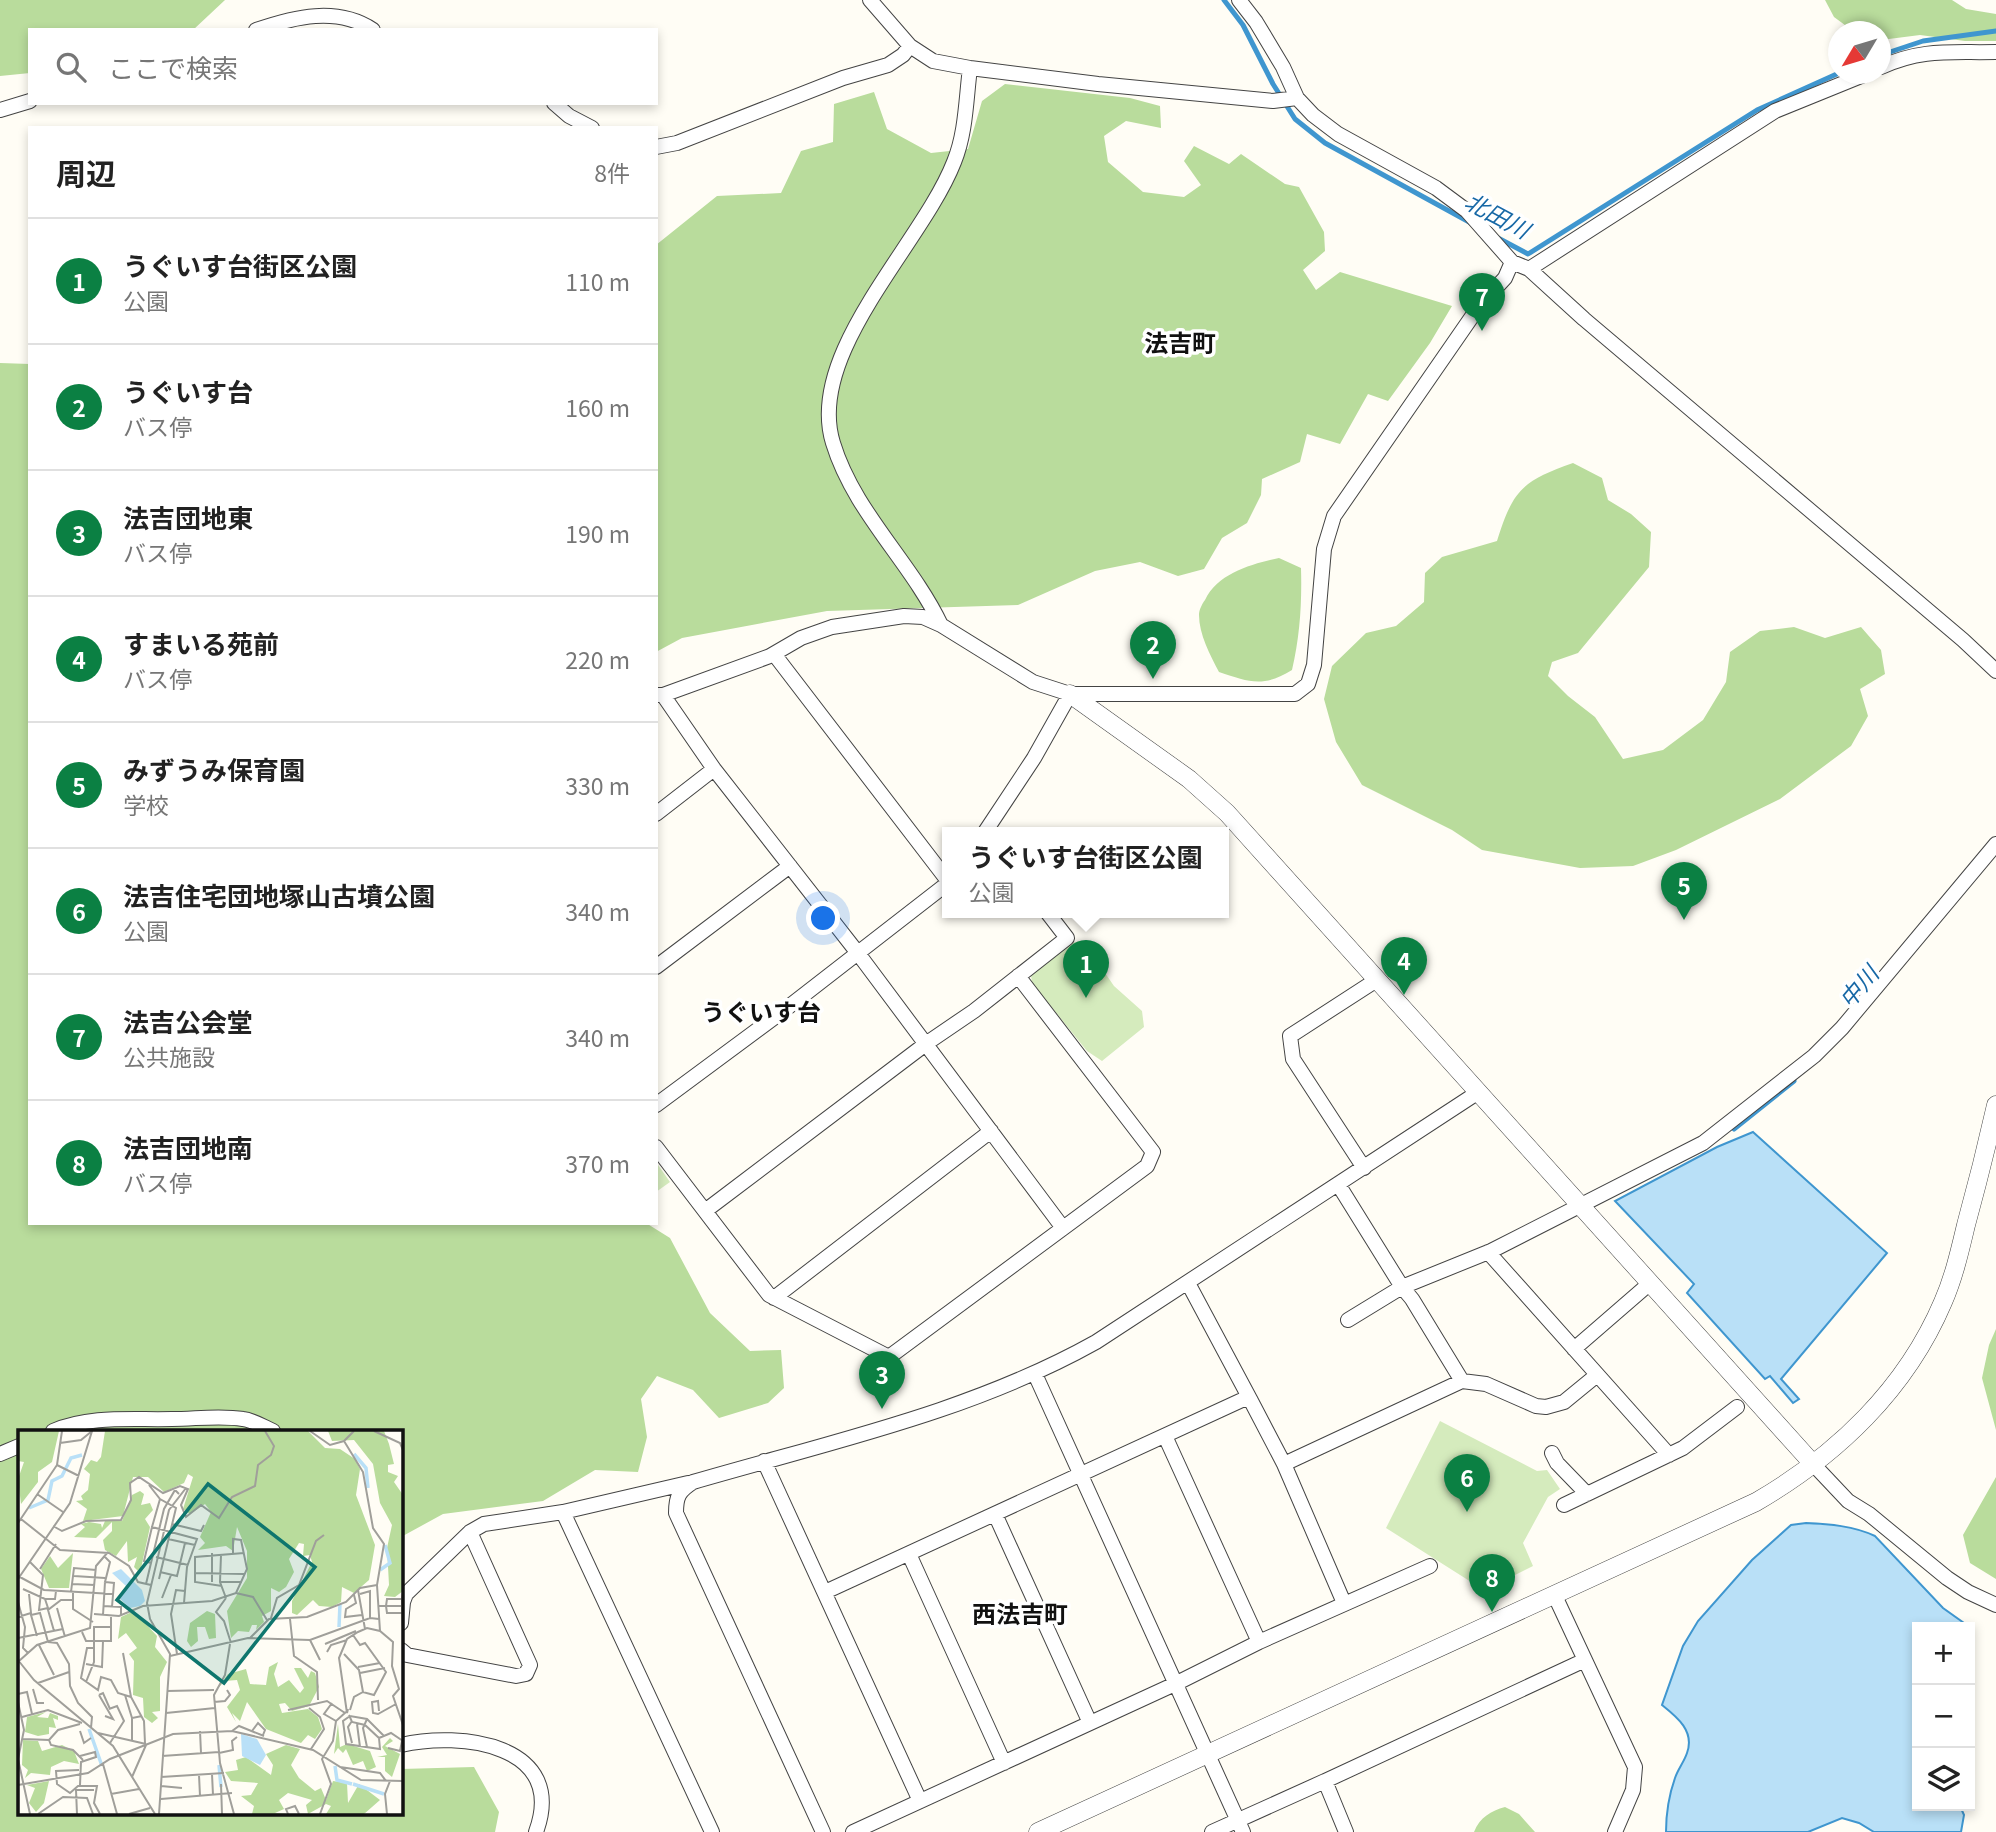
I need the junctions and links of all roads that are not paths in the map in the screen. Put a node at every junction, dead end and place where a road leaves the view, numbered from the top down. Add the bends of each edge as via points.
1 (870, 0) edge
2 (1239, 0) edge
3 (262, 28) edge
4 (370, 28) edge
5 (910, 46) junction
6 (1996, 52) edge
7 (1891, 63) edge
8 (970, 68) junction
9 (1841, 84) edge
10 (1297, 98) junction
11 (28, 102) edge
12 (556, 105) edge
13 (0, 110) edge
14 (588, 126) edge
15 (658, 147) edge
16 (1512, 262) junction
17 (1530, 269) junction
18 (942, 625) junction
19 (774, 654) junction
20 (1996, 671) edge
21 (1070, 694) junction
22 (660, 695) edge
23 (714, 769) junction
24 (658, 812) edge
25 (988, 827) edge
26 (1996, 844) edge
27 (790, 866) junction
28 (942, 874) edge
29 (942, 887) edge
30 (1051, 918) edge
31 (858, 952) junction
32 (658, 965) edge
33 (1018, 976) junction
34 (1376, 981) junction
35 (927, 1043) junction
36 (1477, 1093) junction
37 (658, 1103) edge
38 (1996, 1105) edge
39 (991, 1131) junction
40 (658, 1150) edge
41 (1364, 1168) junction
42 (1338, 1184) junction
43 (1580, 1208) junction
44 (705, 1211) junction
45 (1063, 1227) junction
46 (1488, 1252) junction
47 (1188, 1283) junction
48 (1649, 1284) junction
49 (1402, 1287) junction
50 (774, 1298) junction
51 (1349, 1320) dead end
52 (1574, 1349) junction
53 (1035, 1374) junction
54 (1597, 1375) junction
55 (1462, 1381) junction
56 (1250, 1399) junction
57 (1737, 1407) dead end
58 (55, 1430) edge
59 (271, 1430) edge
60 (1165, 1436) junction
61 (18, 1446) edge
62 (1552, 1453) dead end
63 (0, 1454) edge
64 (1669, 1455) junction
65 (764, 1461) junction
66 (1284, 1464) junction
67 (1814, 1465) junction
68 (1080, 1473) junction
69 (693, 1482) junction
70 (1587, 1494) junction
71 (1564, 1505) dead end
72 (563, 1512) junction
73 (995, 1514) junction
74 (470, 1532) junction
75 (909, 1553) junction
76 (1430, 1566) dead end
77 (825, 1592) junction
78 (1555, 1596) junction
79 (1344, 1603) junction
80 (1996, 1605) edge
81 (402, 1612) edge
82 (1259, 1642) junction
83 (402, 1651) edge
84 (1585, 1660) junction
85 (1175, 1684) junction
86 (1090, 1723) junction
87 (402, 1745) edge
88 (1209, 1755) junction
89 (1004, 1763) junction
90 (1325, 1780) junction
91 (920, 1801) junction
92 (1240, 1826) edge
93 (536, 1832) edge
94 (712, 1832) edge
95 (823, 1832) edge
96 (853, 1832) edge
97 (1038, 1832) edge
98 (1212, 1832) edge
99 (1346, 1832) edge
100 (1615, 1832) edge

1 - 5 street
2 - 10 street via 1283,67
3 - 4 street via 324,15 345,17
5 - 8 street via 933,61
5 - 15 street via 888,65
6 - 7 street via 1929,52
8 - 10 street via 1273,101
8 - 18 street via 954,162 921,225 852,332 835,372 829,407 832,440 845,476
9 - 17 street via 1775,111
10 - 16 street via 1338,134 1436,188 1467,211
11 - 13 street
12 - 14 street
16 - 17 street
16 - 21 street via 1334,516 1324,549 1314,664 1308,684 1295,694
17 - 20 street
18 - 19 street via 904,615 860,621 802,638
18 - 21 street via 1033,682
19 - 22 street
19 - 28 street
21 - 25 street
21 - 34 street via 1189,779 1227,813
22 - 23 street
23 - 24 street
23 - 27 street
26 - 43 street via 1814,1056 1703,1143
27 - 31 street
27 - 32 street
29 - 31 street
30 - 33 street via 1067,938
31 - 35 street
31 - 37 street
33 - 35 street
33 - 45 street via 1153,1152 1147,1166
34 - 36 street
34 - 41 street via 1290,1035 1293,1059
35 - 39 street
35 - 44 street
36 - 41 street
36 - 43 street
38 - 67 street via 1954,1270 1930,1329 1877,1404
39 - 45 street
39 - 50 street
40 - 44 street
41 - 42 street
42 - 47 street
42 - 49 street
43 - 46 street
43 - 48 street
44 - 50 street
45 - 50 street via 889,1357
46 - 49 street
46 - 52 street
47 - 53 street via 1096,1342
47 - 56 street
48 - 52 street
48 - 67 street
49 - 51 street
49 - 55 street
52 - 54 street
53 - 65 street via 929,1415
53 - 68 street
54 - 55 street via 1564,1402 1546,1407 1486,1384
54 - 64 street
55 - 66 street
56 - 60 street
56 - 66 street
57 - 64 street
58 - 59 street via 109,1418 225,1417 247,1419
60 - 68 street
60 - 82 street
61 - 63 street
62 - 70 street
64 - 70 street
65 - 69 street
65 - 77 street
66 - 79 street
67 - 78 street via 1756,1502
67 - 80 street via 1848,1501 1947,1578
68 - 73 street
68 - 85 street
69 - 72 street
69 - 95 street via 676,1498 676,1513
70 - 71 street
72 - 74 street via 484,1524
72 - 94 street
73 - 75 street
73 - 86 street
74 - 81 street via 406,1594
74 - 83 street via 529,1670 516,1676
75 - 77 street
75 - 89 street
76 - 79 street
77 - 91 street
78 - 84 street
78 - 88 street
79 - 82 street
82 - 85 street
84 - 90 street
84 - 100 street via 1635,1767 1633,1790
85 - 86 street
85 - 88 street
86 - 89 street
87 - 93 street via 477,1742 519,1758 535,1776 540,1791 542,1809
88 - 92 street
88 - 97 street
89 - 91 street
90 - 92 street
90 - 99 street
91 - 96 street
92 - 98 street

